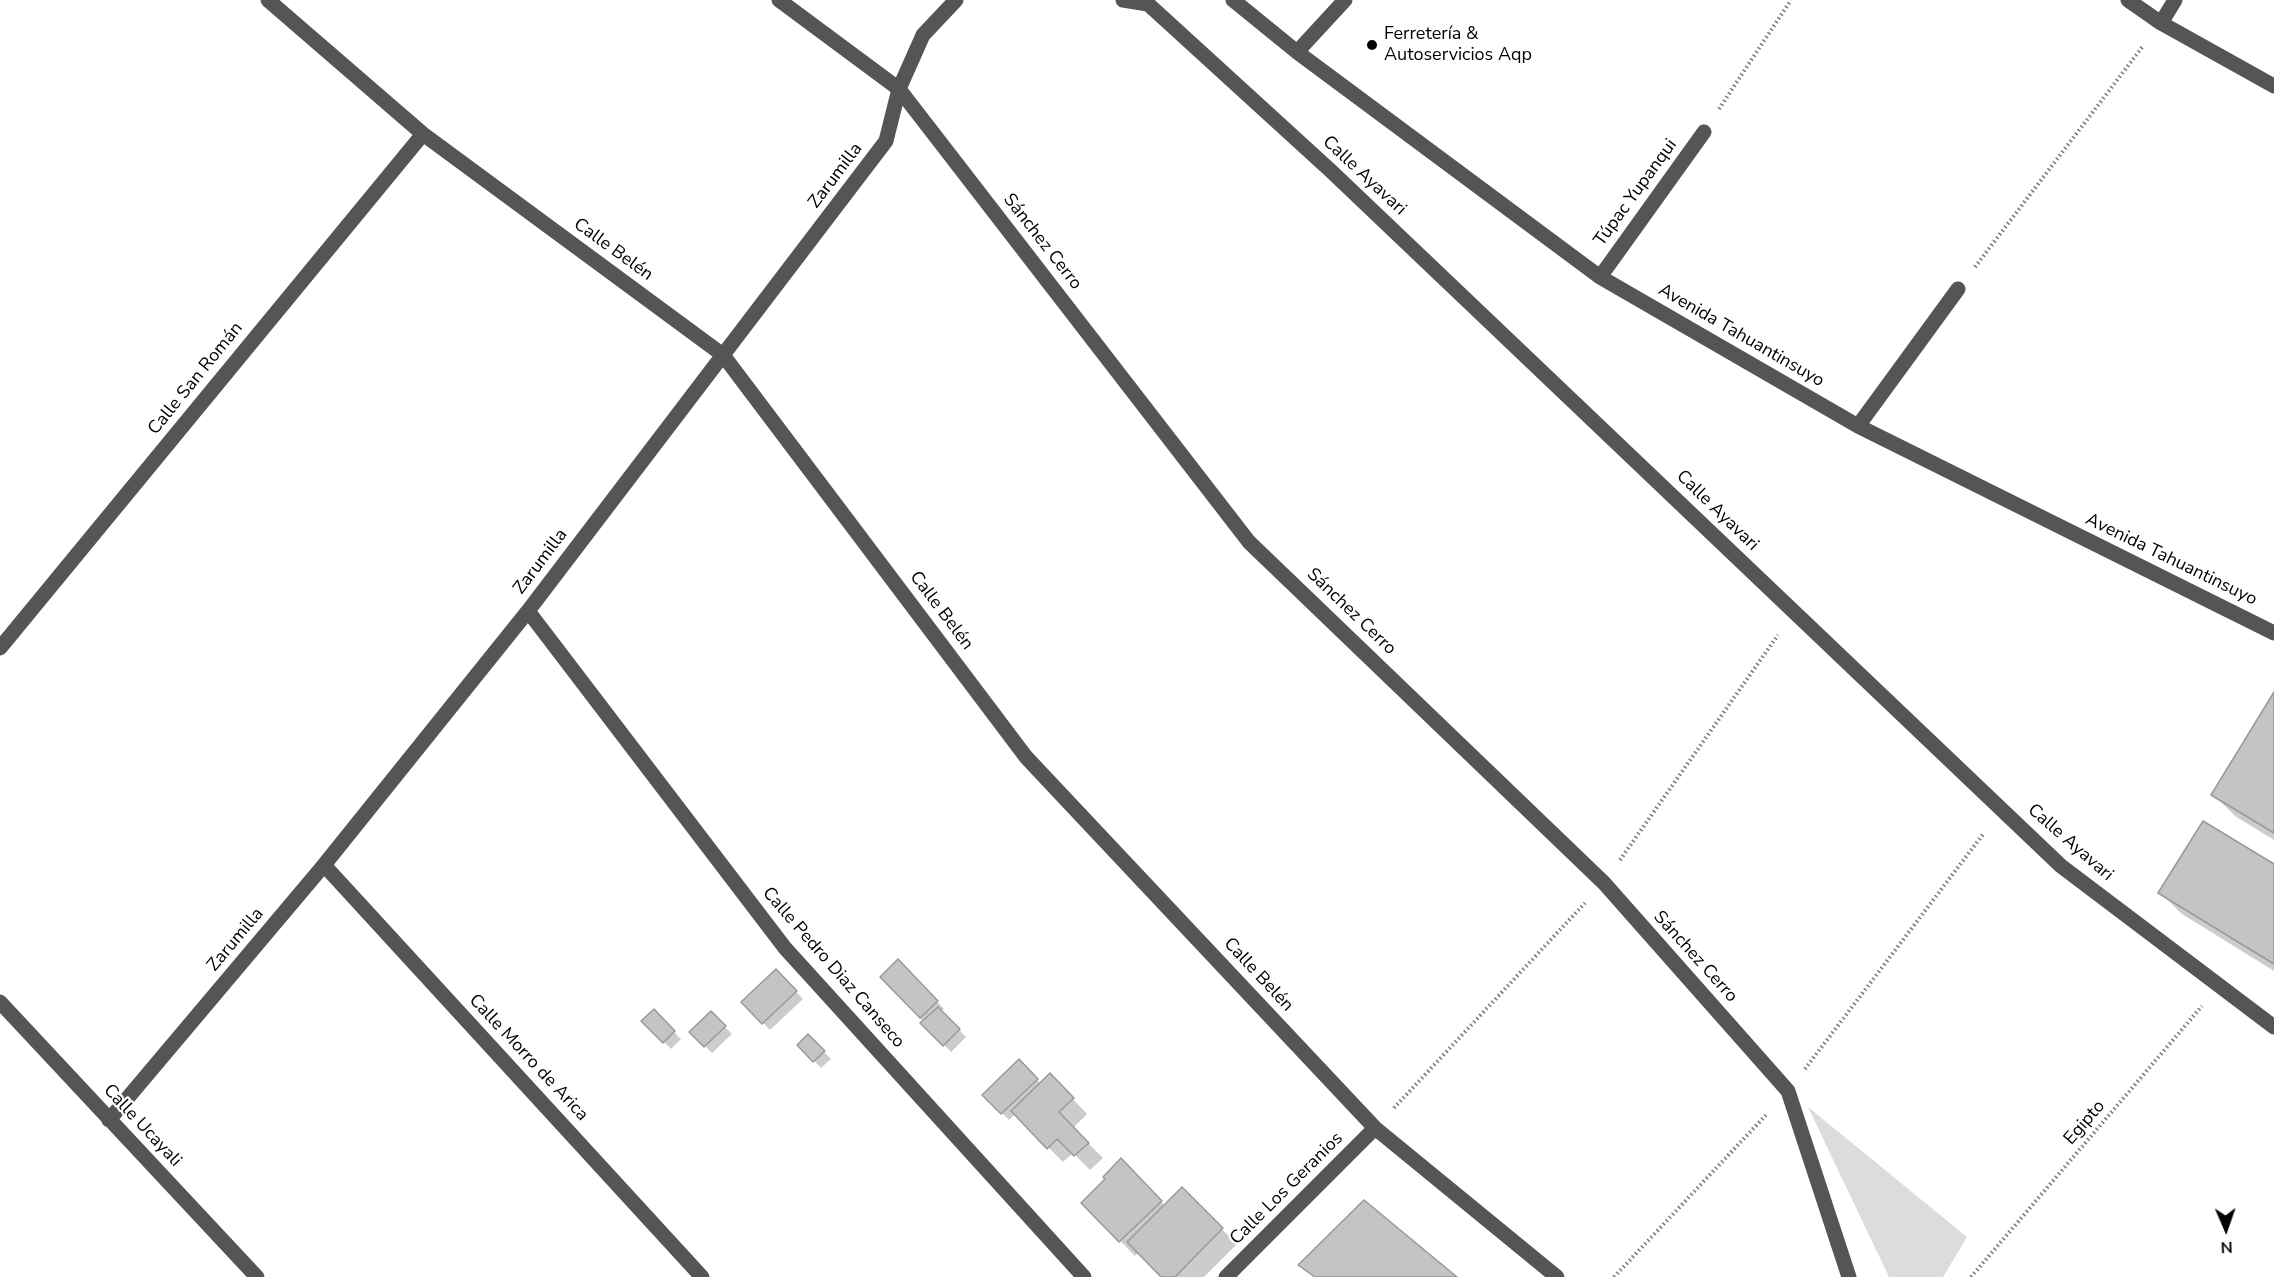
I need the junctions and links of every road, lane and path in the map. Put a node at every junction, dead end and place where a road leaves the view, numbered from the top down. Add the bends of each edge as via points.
1 (268, 0) edge
2 (779, 0) edge
3 (956, 0) edge
4 (1123, 0) edge
5 (1233, 0) edge
6 (1344, 0) edge
7 (1791, 0) edge
8 (2128, 0) edge
9 (2175, 0) edge
10 (1149, 2) edge
11 (2161, 23) junction
12 (1297, 52) junction
13 (2274, 86) edge
14 (899, 89) junction
15 (1704, 132) joint
16 (423, 134) junction
17 (1600, 277) junction
18 (1958, 289) joint
19 (723, 355) junction
20 (1858, 426) junction
21 (528, 611) junction
22 (2274, 633) edge
23 (0, 648) edge
24 (2001, 809) junction
25 (324, 865) junction
26 (2220, 986) junction
27 (0, 1002) edge
28 (2274, 1027) edge
29 (1788, 1091) junction
30 (109, 1120) junction
31 (1375, 1128) junction
32 (257, 1277) edge
33 (702, 1277) edge
34 (1084, 1277) edge
35 (1226, 1277) edge
36 (1557, 1277) edge
37 (1614, 1277) edge
38 (1849, 1277) edge
39 (1971, 1277) edge

1 - 16 street, Calle Belén
2 - 14 street, Sánchez Cerro
3 - 14 street, Zarumilla via 923,35
4 - 10 street
5 - 12 street, Avenida Tahuantinsuyo
6 - 12 street
7 - 15 path
8 - 11 street
9 - 11 street
10 - 24 street, Calle Ayavari
11 - 13 street
11 - 18 path
12 - 17 street, Avenida Tahuantinsuyo
14 - 19 street, Zarumilla via 886,141
14 - 29 street, Sánchez Cerro via 1250,542 1604,883
15 - 17 street, Túpac Yupanqui
16 - 19 street, Calle Belén
16 - 23 street, Calle San Román
17 - 20 street, Avenida Tahuantinsuyo
18 - 20 street
19 - 21 street, Zarumilla
19 - 31 street, Calle Belén via 1026,757
20 - 22 street, Avenida Tahuantinsuyo
21 - 25 street, Zarumilla
21 - 34 street, Calle Pedro Diaz Canseco via 785,948
24 - 26 street, Calle Ayavari via 2061,866
24 - 29 path
25 - 30 street, Zarumilla
25 - 33 street, Calle Morro de Arica
26 - 28 street, Calle Ayavari
26 - 39 path, Egipto
27 - 30 street, Calle Ucayali
29 - 37 path
29 - 38 street, Sánchez Cerro
30 - 32 street, Calle Ucayali
31 - 35 street, Calle Los Geranios
31 - 36 street, Calle Belén

